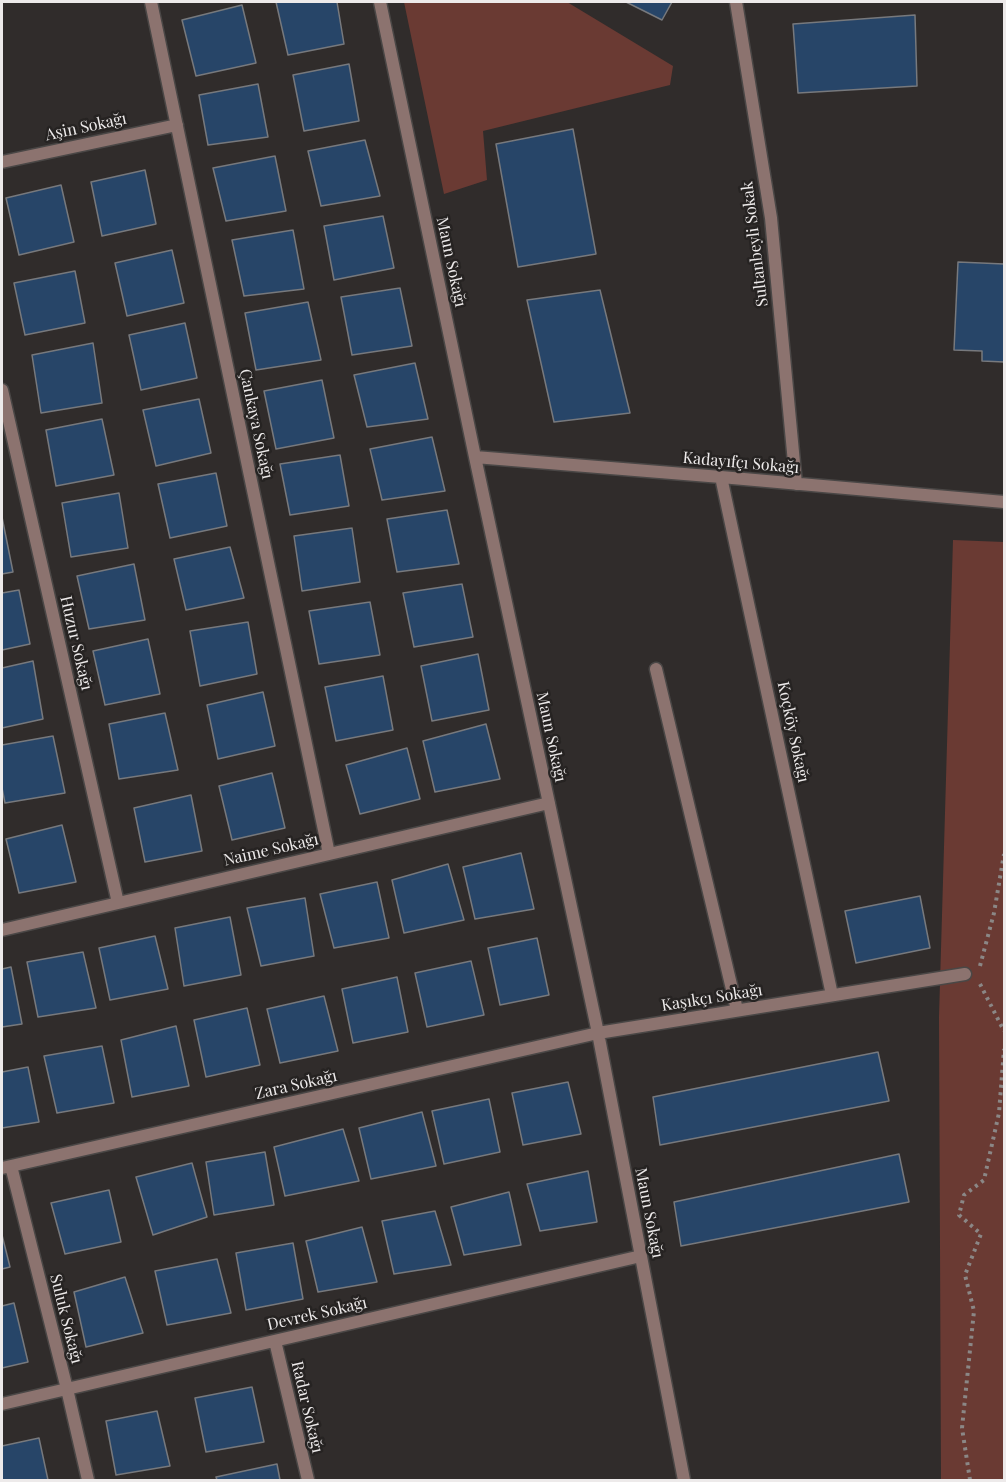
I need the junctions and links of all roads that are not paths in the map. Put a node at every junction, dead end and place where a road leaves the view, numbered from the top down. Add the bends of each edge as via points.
1 (151, 2) edge
2 (380, 2) edge
3 (736, 2) edge
4 (177, 125) junction
5 (2, 162) edge
6 (2, 390) edge
7 (475, 457) junction
8 (721, 477) junction
9 (796, 484) junction
10 (1005, 502) edge
11 (656, 669) dead end
12 (549, 803) junction
13 (329, 854) junction
14 (118, 903) junction
15 (2, 930) edge
16 (971, 976) road end
17 (832, 995) junction
18 (737, 1010) junction
19 (598, 1033) junction
20 (6, 1167) edge
21 (641, 1256) junction
22 (275, 1341) junction
23 (67, 1389) junction
24 (2, 1404) edge
25 (88, 1480) edge
26 (308, 1480) edge
27 (684, 1480) edge

1 - 4 street, Çankaya Sokağı
2 - 7 street, Maun Sokağı
3 - 9 street, Sultanbeyli Sokak via 771,218
4 - 5 street, Aşin Sokağı
4 - 13 street, Çankaya Sokağı
6 - 14 street, Huzur Sokağı
7 - 8 street, Kadayıfçı Sokağı
7 - 12 street, Maun Sokağı
8 - 9 street, Kadayıfçı Sokağı
8 - 17 street, Koçköy Sokağı
9 - 10 street, Kadayıfçı Sokağı
11 - 18 street
12 - 13 street, Naime Sokağı
12 - 19 street, Maun Sokağı
13 - 14 street, Naime Sokağı
14 - 15 street, Naime Sokağı
16 - 17 street, Kaşıkçı Sokağı
17 - 18 street, Kaşıkçı Sokağı
18 - 19 street, Kaşıkçı Sokağı
19 - 20 street, Zara Sokağı
19 - 21 street, Maun Sokağı
20 - 23 street, Suluk Sokağı
21 - 22 street, Devrek Sokağı
21 - 27 street, Maun Sokağı
22 - 23 street, Devrek Sokağı
22 - 26 street, Radar Sokağı
23 - 24 street, Devrek Sokağı
23 - 25 street, Suluk Sokağı

